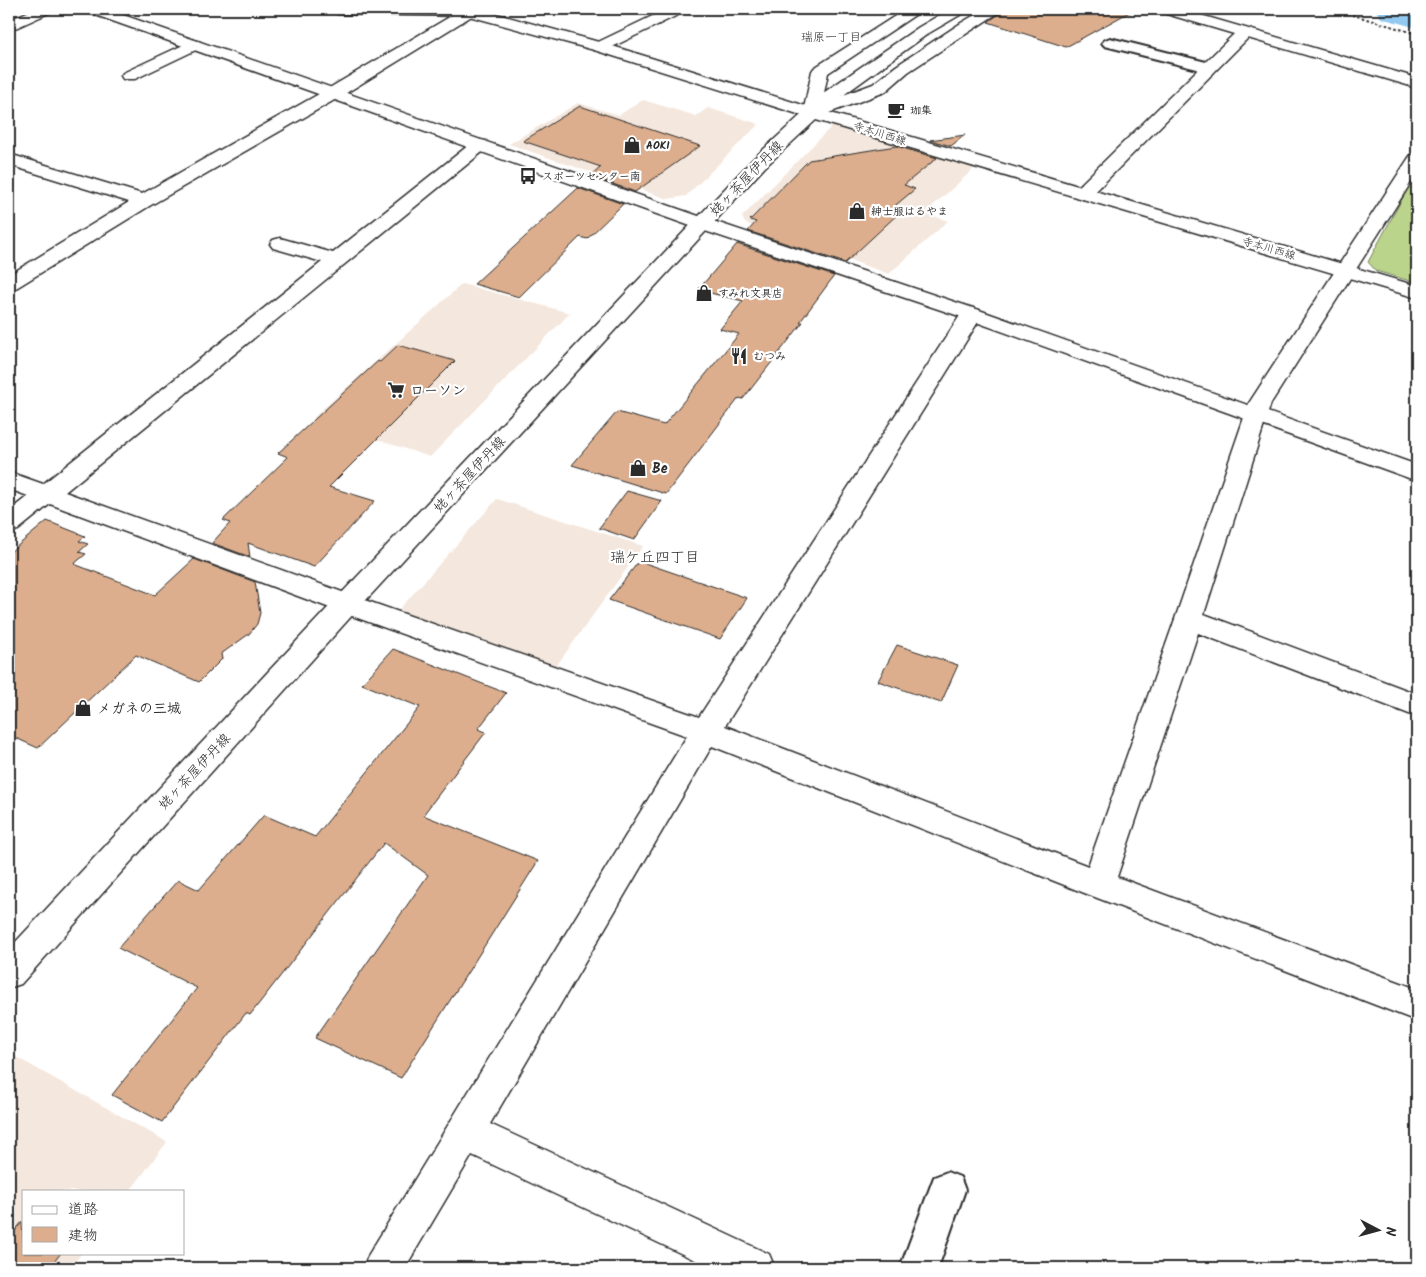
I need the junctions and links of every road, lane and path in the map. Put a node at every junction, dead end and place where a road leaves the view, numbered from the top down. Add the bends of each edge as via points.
1 (46, 9) edge
2 (92, 9) edge
3 (338, 9) edge
4 (679, 9) edge
5 (916, 9) edge
6 (960, 9) edge
7 (996, 9) edge
8 (1165, 9) edge
9 (1333, 9) edge
10 (470, 11) junction
11 (9, 26) edge
12 (1245, 32) junction
13 (1417, 34) edge
14 (1110, 42) dead end
15 (194, 45) junction
16 (600, 47) junction
17 (1209, 67) junction
18 (130, 76) dead end
19 (1417, 83) edge
20 (332, 94) junction
21 (812, 113) junction
22 (480, 145) junction
23 (9, 158) edge
24 (1417, 159) edge
25 (1411, 182) edge
26 (1084, 193) junction
27 (144, 201) junction
28 (703, 224) junction
29 (280, 244) dead end
30 (337, 260) junction
31 (1346, 271) junction
32 (9, 284) edge
33 (1417, 292) edge
34 (972, 314) junction
35 (1254, 416) junction
36 (1417, 473) edge
37 (9, 480) edge
38 (47, 494) junction
39 (9, 524) edge
40 (347, 604) junction
41 (1189, 618) junction
42 (1417, 706) edge
43 (706, 732) junction
44 (1098, 884) junction
45 (9, 973) edge
46 (1417, 1005) edge
47 (465, 1132) junction
48 (946, 1190) dead end
49 (383, 1268) edge
50 (755, 1268) edge
51 (919, 1268) edge

1 - 11 street
2 - 15 street
3 - 10 street, 寺本川西線
4 - 16 street
5 - 21 street via 820,71
6 - 21 street, 姥ヶ茶屋伊丹線 via 832,95
7 - 21 street via 902,69 879,88
8 - 12 street
9 - 13 path
10 - 16 street, 寺本川西線
10 - 20 street
12 - 17 street
12 - 19 street
14 - 17 lane
15 - 18 street
15 - 20 street
16 - 21 street, 寺本川西線
17 - 26 street
20 - 22 street
20 - 27 street
21 - 26 street, 寺本川西線
21 - 28 street, 姥ヶ茶屋伊丹線 via 759,163
22 - 28 street
22 - 30 street
23 - 27 street
24 - 25 street
25 - 31 street
26 - 31 street, 寺本川西線
27 - 32 street
28 - 34 street
28 - 40 street, 姥ヶ茶屋伊丹線
29 - 30 street
30 - 38 street
31 - 33 street, 寺本川西線
31 - 35 street
34 - 35 street
34 - 43 street
35 - 36 street
35 - 41 street
37 - 38 street
38 - 39 street
38 - 40 street
40 - 43 street
40 - 45 street, 姥ヶ茶屋伊丹線
41 - 42 street
41 - 44 street
43 - 44 street
43 - 47 street
44 - 46 street
47 - 49 street
47 - 50 street
48 - 51 lane

